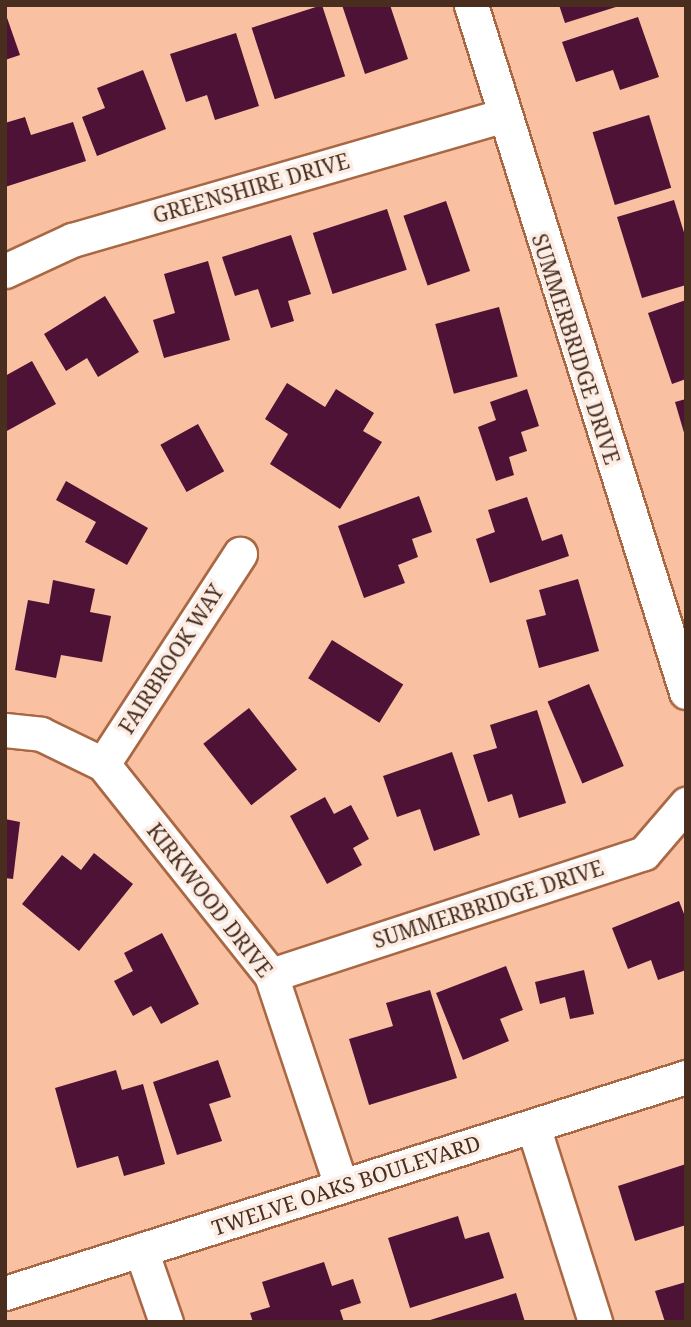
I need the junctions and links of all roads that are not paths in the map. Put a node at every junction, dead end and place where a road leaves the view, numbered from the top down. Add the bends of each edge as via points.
1 (471, 5) edge
2 (501, 116) junction
3 (5, 271) edge
4 (240, 554) dead end
5 (686, 692) edge
6 (5, 730) edge
7 (103, 764) junction
8 (686, 804) edge
9 (271, 975) junction
10 (686, 1077) edge
11 (533, 1126) junction
12 (341, 1186) junction
13 (141, 1250) junction
14 (5, 1293) edge
15 (166, 1322) edge
16 (595, 1322) edge

1 - 2 street, SUMMERBRIDGE DRIVE
2 - 3 street, GREENSHIRE DRIVE via 72,240
2 - 5 street, SUMMERBRIDGE DRIVE
4 - 7 street, FAIRBROOK WAY
6 - 7 street, KIRKWOOD DRIVE via 41,734
7 - 9 street, KIRKWOOD DRIVE
8 - 9 street, SUMMERBRIDGE DRIVE via 644,853
9 - 12 street, KIRKWOOD DRIVE
10 - 11 street, TWELVE OAKS BOULEVARD
11 - 12 street, TWELVE OAKS BOULEVARD
11 - 16 street
12 - 13 street, TWELVE OAKS BOULEVARD
13 - 14 street, TWELVE OAKS BOULEVARD
13 - 15 street

